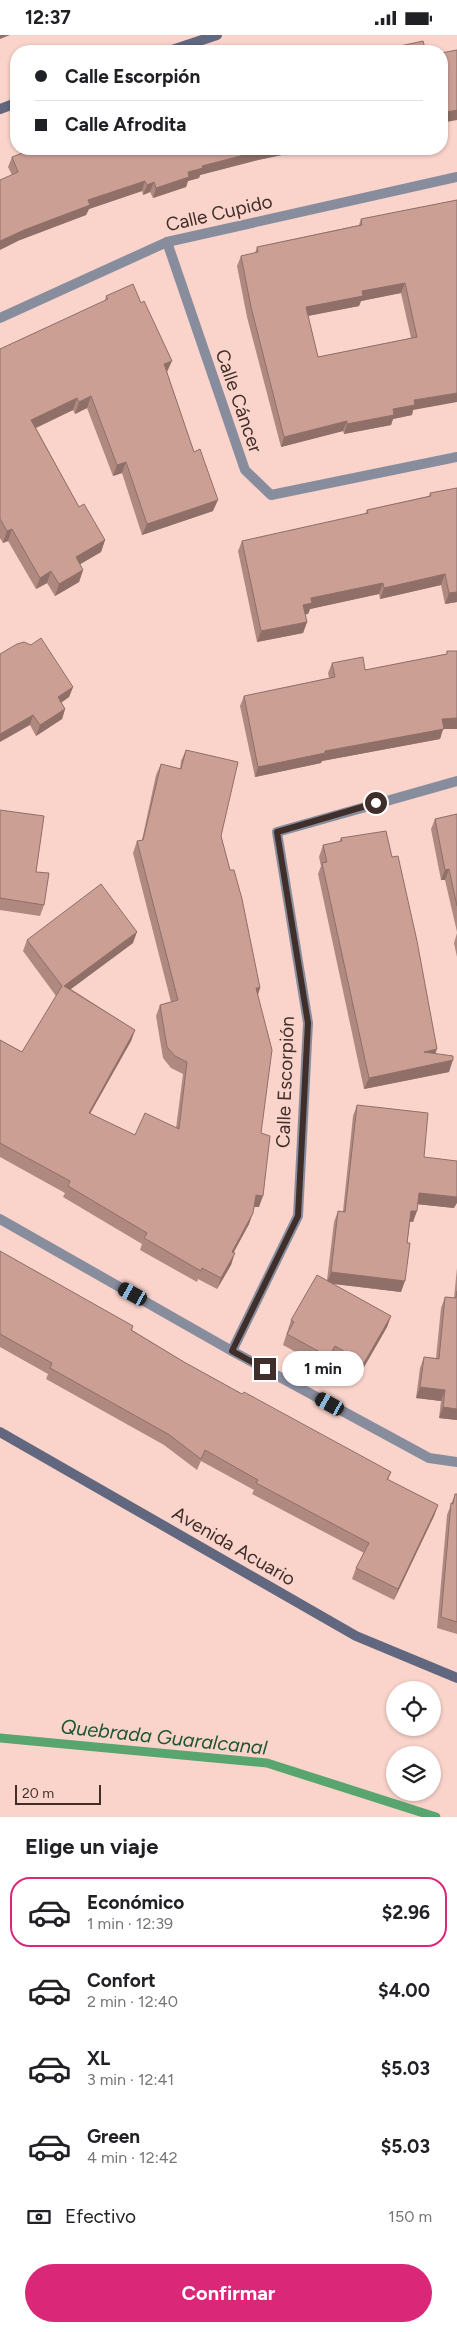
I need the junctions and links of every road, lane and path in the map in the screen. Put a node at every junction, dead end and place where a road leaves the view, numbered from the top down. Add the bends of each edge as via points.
1 (217, 35) edge
2 (187, 45) edge
3 (457, 177) edge
4 (167, 242) junction
5 (0, 318) edge
6 (457, 457) edge
7 (457, 781) edge
8 (0, 1219) edge
9 (232, 1351) junction
10 (0, 1432) edge
11 (457, 1462) edge
12 (457, 1678) edge

1 - 2 street
3 - 4 street, Calle Cupido
4 - 5 street, Calle Cupido
4 - 6 street, Calle Cáncer via 245,470 271,495
7 - 9 street, Calle Escorpión via 277,832 308,1023 298,1216
8 - 9 street
9 - 11 street via 429,1457
10 - 12 street, Avenida Acuario via 356,1636

